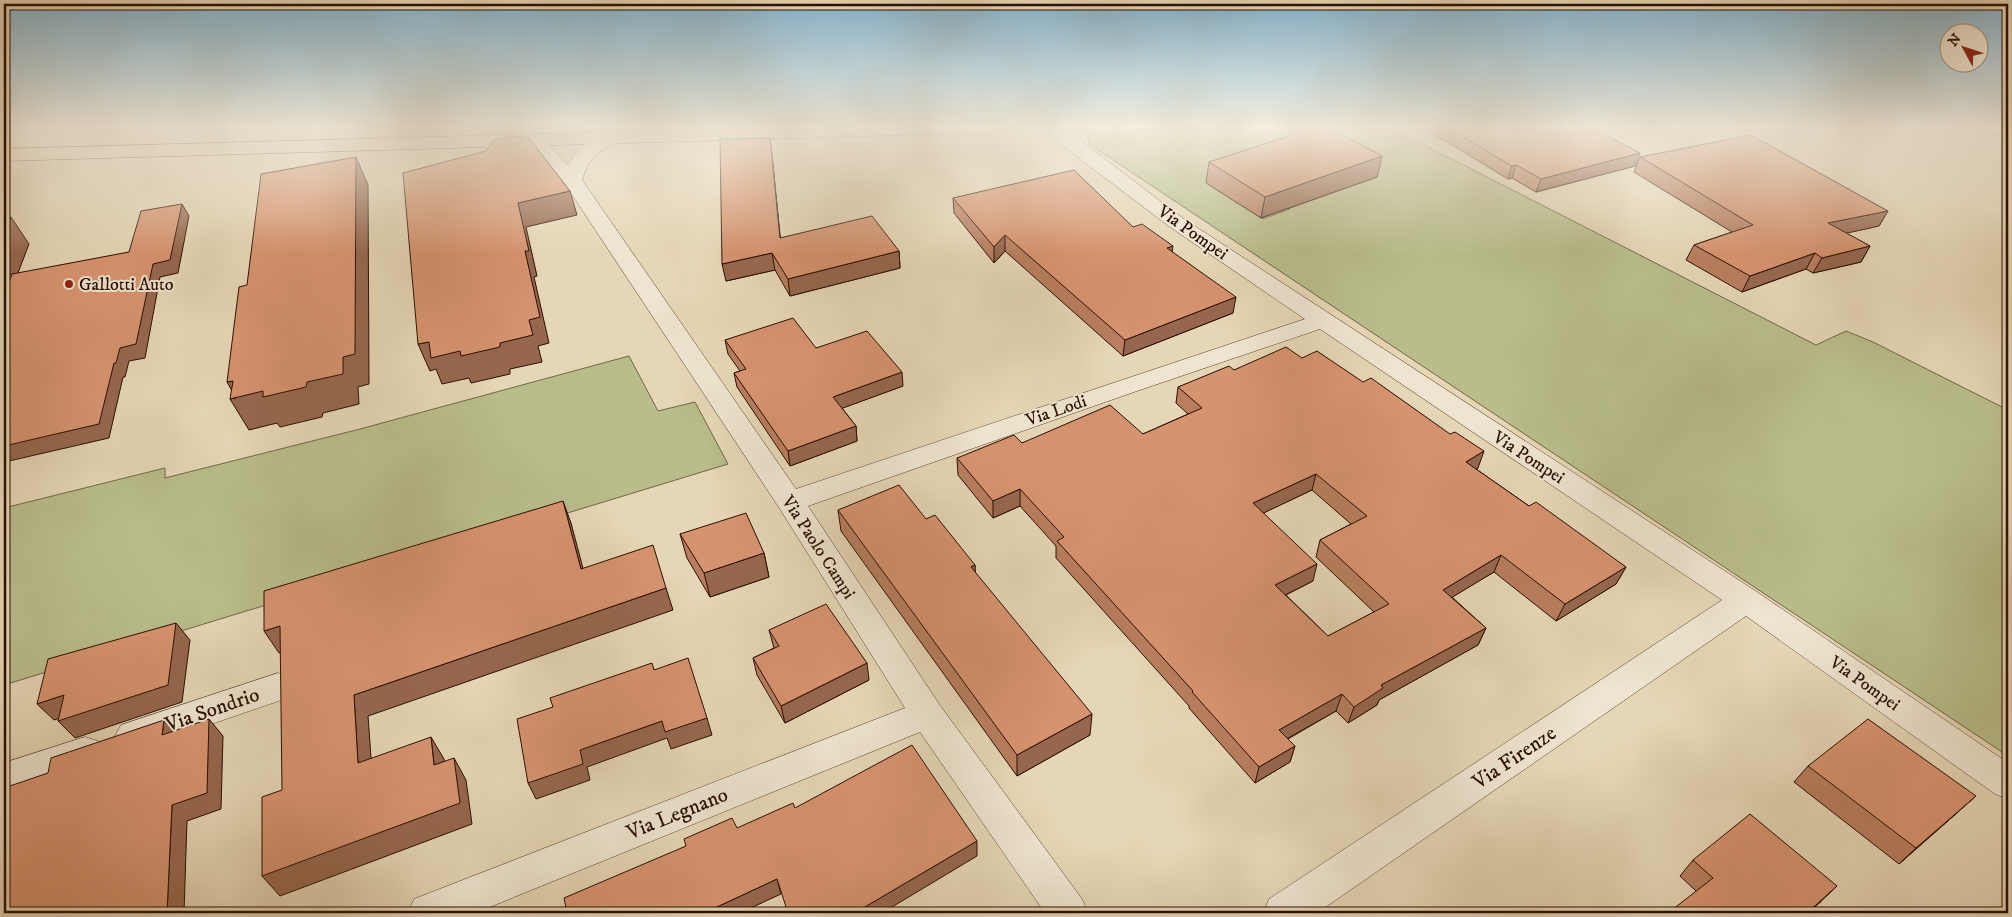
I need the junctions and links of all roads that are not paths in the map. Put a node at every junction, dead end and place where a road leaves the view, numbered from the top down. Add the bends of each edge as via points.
1 (561, 169) edge
2 (576, 169) edge
3 (1105, 169) edge
4 (572, 180) junction
5 (1324, 320) junction
6 (790, 502) junction
7 (1746, 600) junction
8 (278, 687) edge
9 (927, 714) junction
10 (4, 779) edge
11 (2008, 784) edge
12 (428, 913) edge
13 (1068, 913) edge
14 (1283, 913) edge

1 - 4 street, Via Paolo Campi
2 - 4 street
3 - 5 street, Via Pompei via 1177,223
4 - 6 street, Via Paolo Campi
5 - 6 street, Via Lodi
5 - 7 street, Via Pompei
6 - 9 street, Via Paolo Campi
7 - 11 street, Via Pompei
7 - 14 street, Via Firenze
8 - 10 street, Via Sondrio
9 - 12 street, Via Legnano
9 - 13 street, Via Paolo Campi

